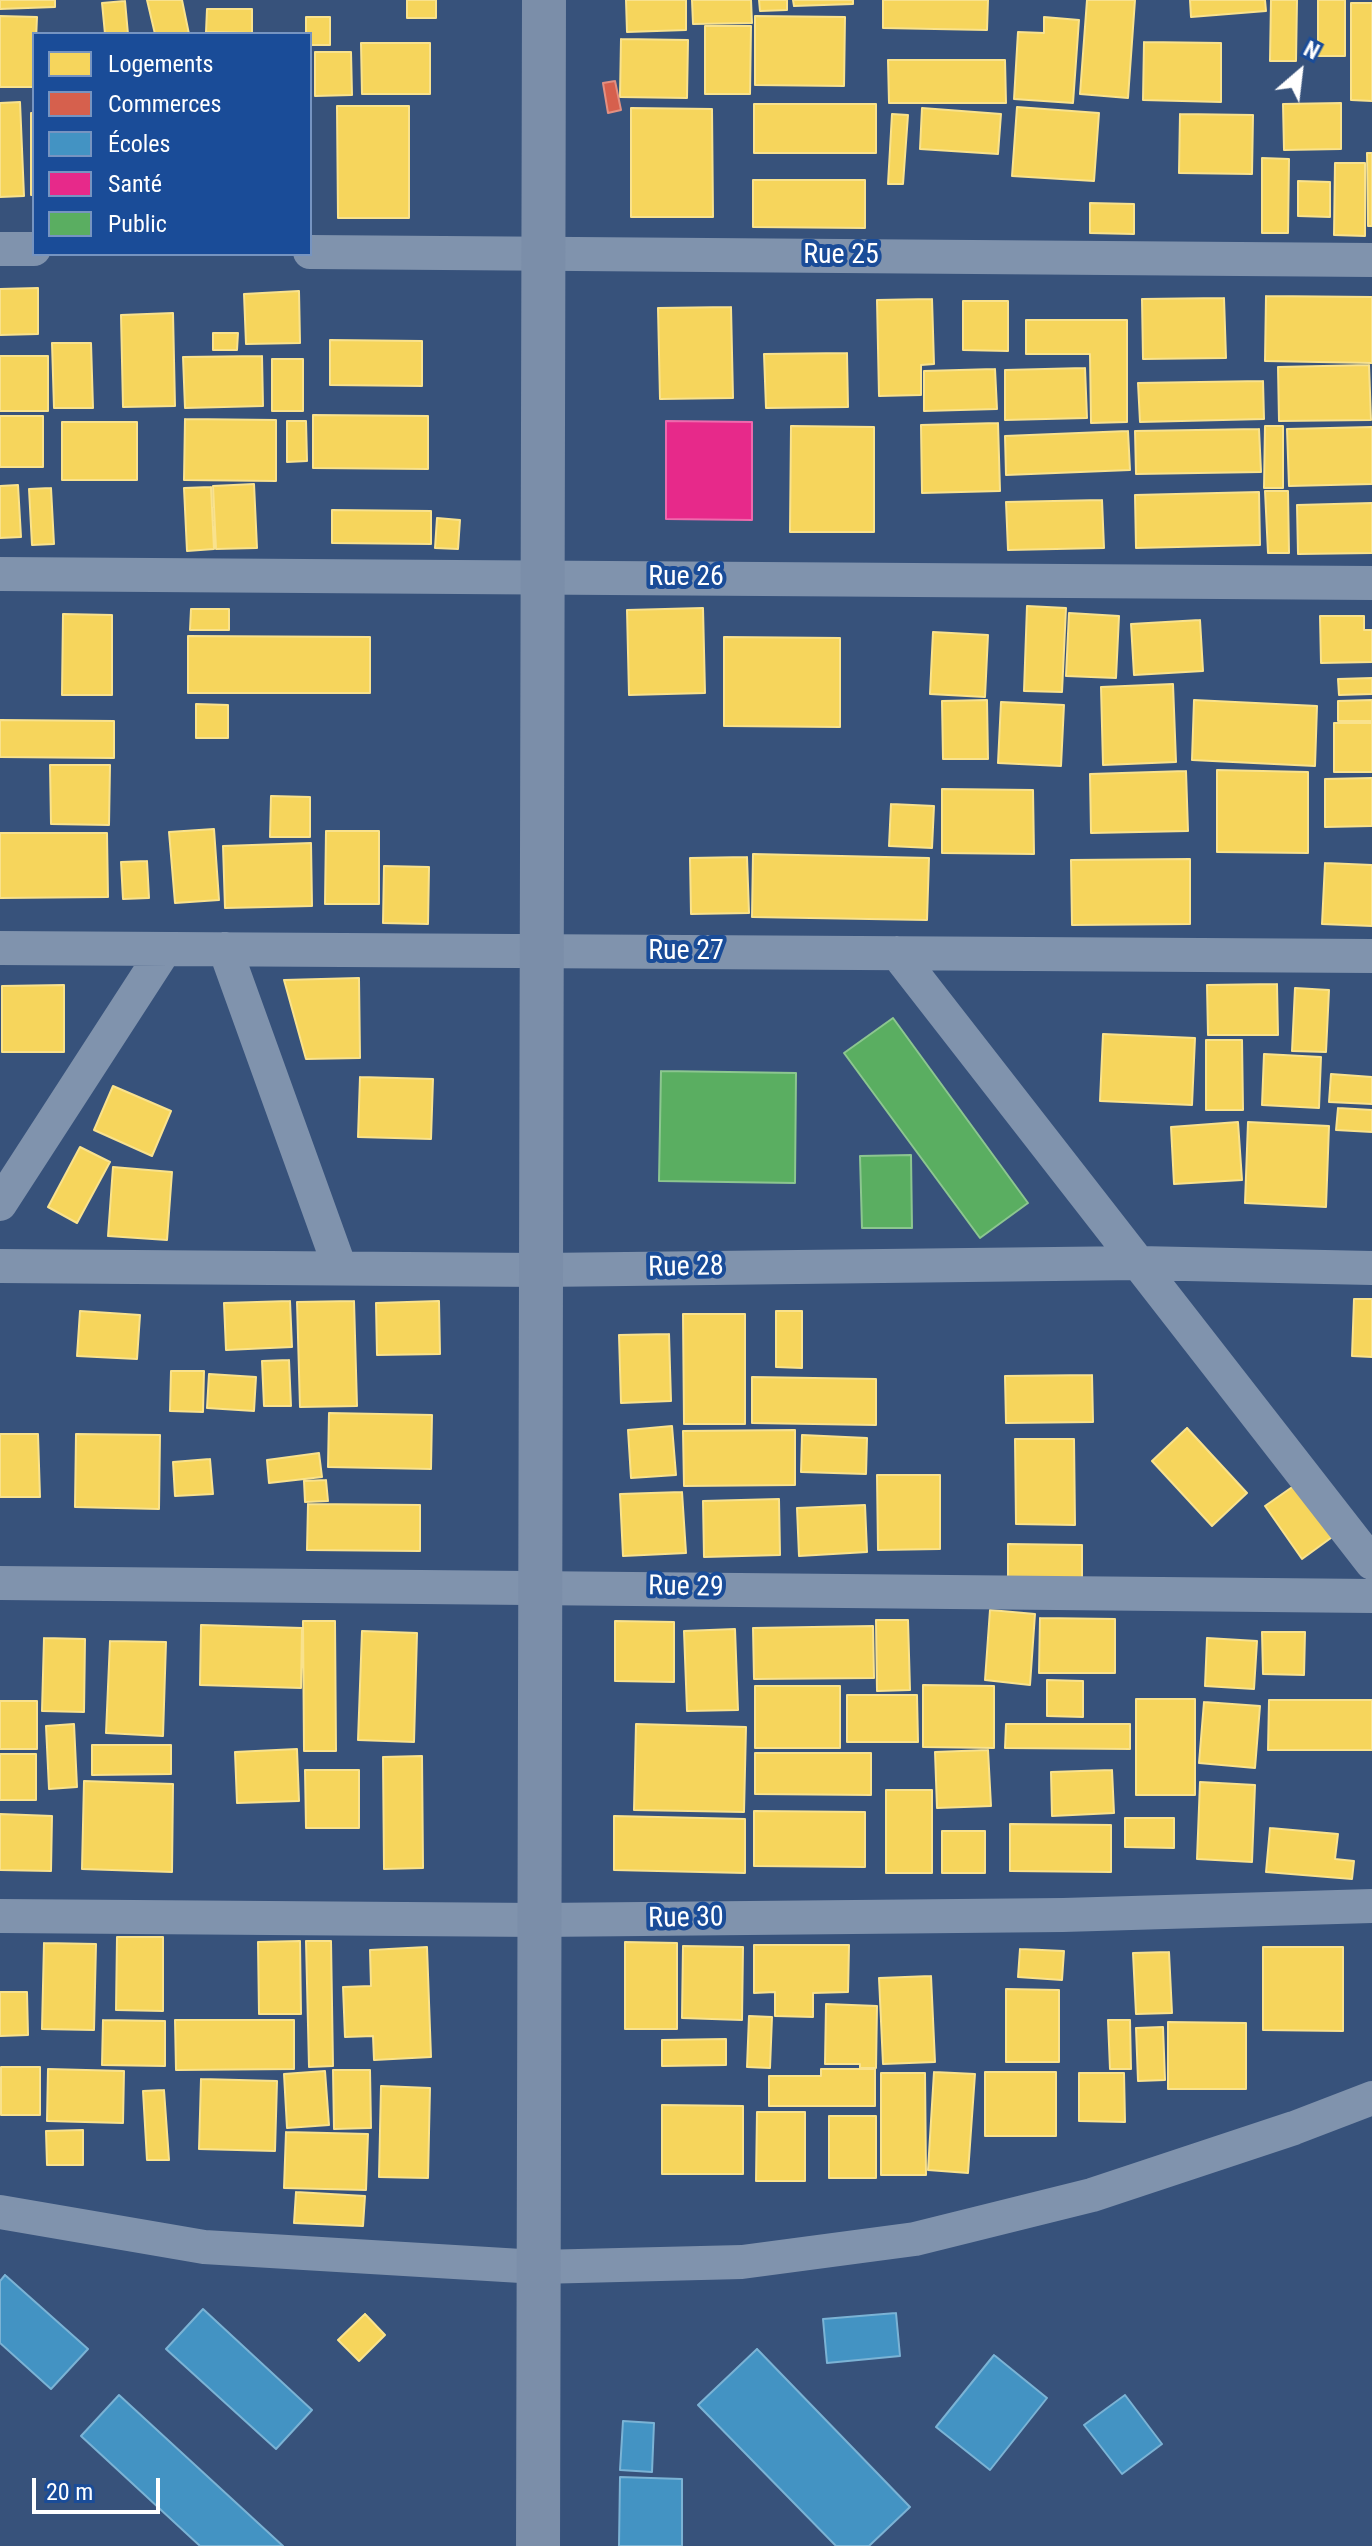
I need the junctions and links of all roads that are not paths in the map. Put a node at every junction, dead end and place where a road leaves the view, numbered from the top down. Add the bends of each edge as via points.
1 (544, 0) edge
2 (0, 249) edge
3 (32, 249) edge
4 (312, 252) edge
5 (543, 254) junction
6 (1372, 260) edge
7 (0, 574) edge
8 (542, 577) junction
9 (1372, 583) edge
10 (0, 948) edge
11 (165, 949) junction
12 (225, 949) junction
13 (541, 951) junction
14 (897, 953) junction
15 (1372, 956) edge
16 (0, 1204) edge
17 (1139, 1263) junction
18 (0, 1266) edge
19 (340, 1268) junction
20 (1372, 1268) edge
21 (541, 1270) junction
22 (1372, 1563) edge
23 (0, 1583) edge
24 (540, 1586) junction
25 (1372, 1596) edge
26 (1372, 1906) edge
27 (0, 1916) edge
28 (539, 1920) junction
29 (1372, 2098) edge
30 (0, 2212) edge
31 (538, 2267) junction
32 (538, 2546) edge

1 - 5 main road
2 - 3 street
4 - 5 street, Rue 25
5 - 6 street, Rue 25
5 - 8 main road
7 - 8 street, Rue 26
8 - 9 street, Rue 26
8 - 13 main road
10 - 11 street, Rue 27
11 - 12 street, Rue 27
11 - 16 street
12 - 13 street, Rue 27
12 - 19 street
13 - 14 street, Rue 27
13 - 21 main road
14 - 15 street, Rue 27
14 - 17 street
17 - 20 street, Rue 28
17 - 21 street, Rue 28
17 - 22 street
18 - 19 street, Rue 28
19 - 21 street, Rue 28
21 - 24 main road
23 - 24 street, Rue 29
24 - 25 street, Rue 29
24 - 28 main road
26 - 28 street, Rue 30
27 - 28 street, Rue 30
28 - 31 main road
29 - 31 street via 1092,2195 915,2239 742,2262
30 - 31 street via 204,2247
31 - 32 main road

